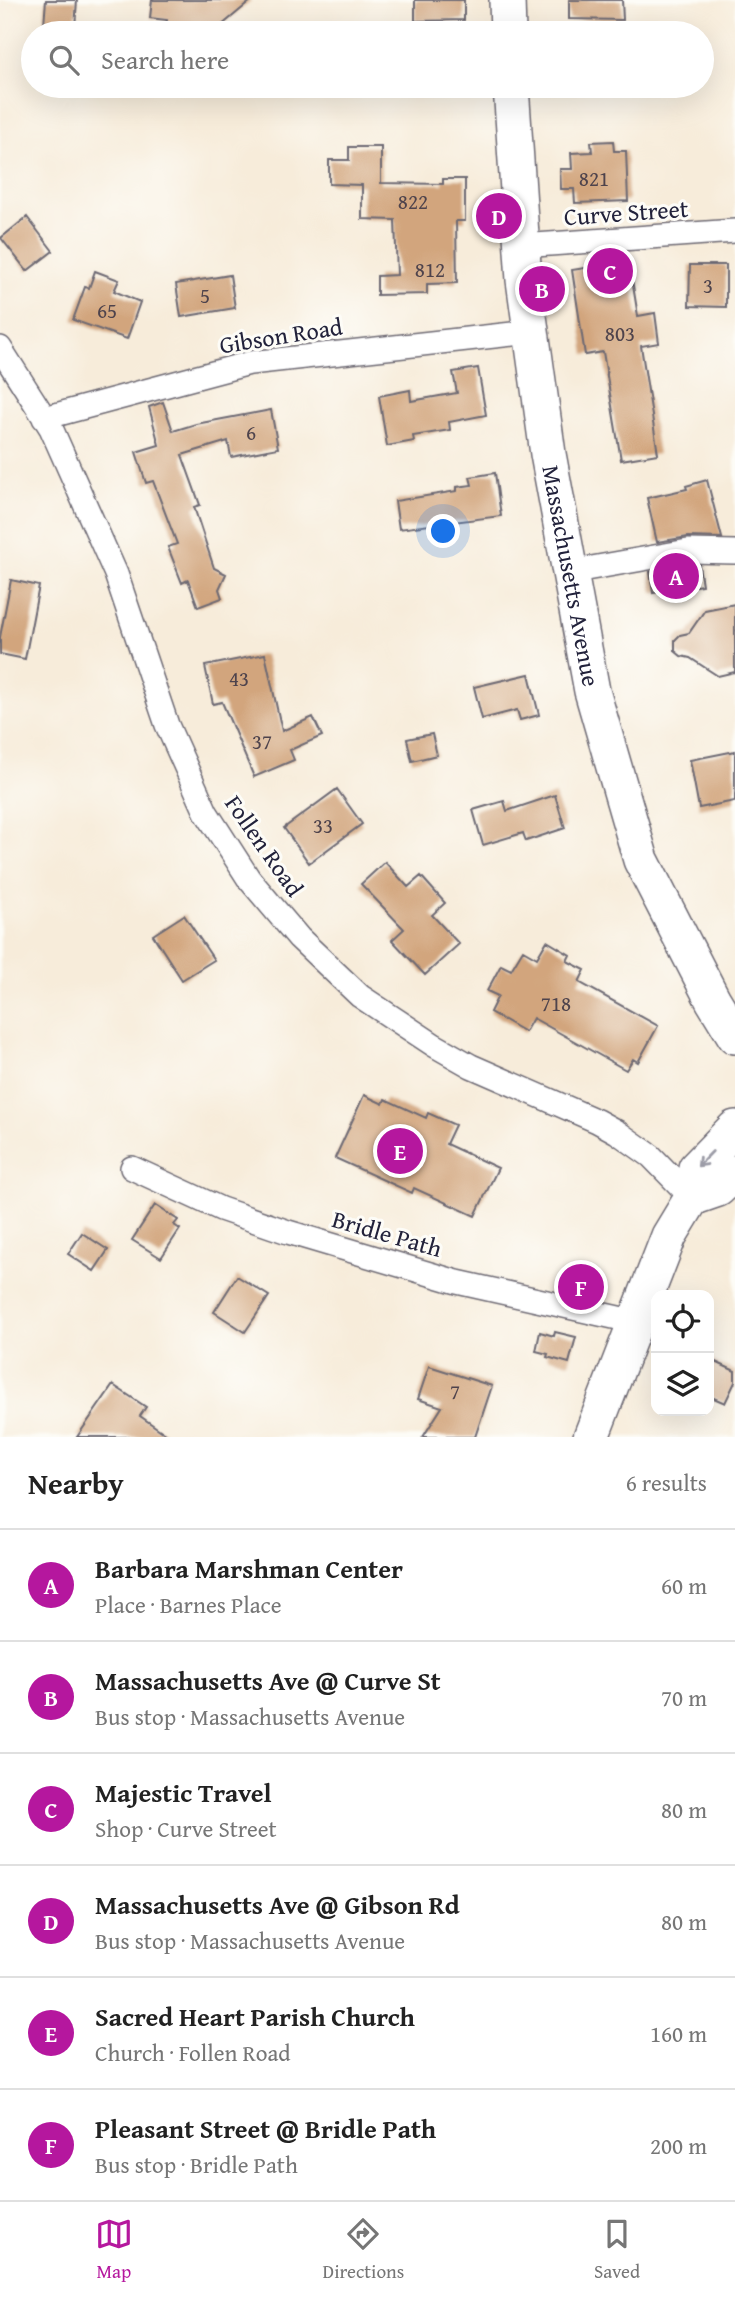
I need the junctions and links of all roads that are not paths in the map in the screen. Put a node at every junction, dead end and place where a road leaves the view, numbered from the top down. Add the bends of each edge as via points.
1 (507, 0) edge
2 (508, 21) edge
3 (512, 98) edge
4 (735, 232) edge
5 (521, 246) junction
6 (531, 332) junction
7 (0, 348) edge
8 (44, 418) junction
9 (735, 552) edge
10 (569, 572) junction
11 (735, 1036) edge
12 (735, 1128) edge
13 (132, 1168) dead end
14 (735, 1173) edge
15 (692, 1198) junction
16 (636, 1322) junction
17 (591, 1437) edge

1 - 2 main road
3 - 5 main road, Massachusetts Avenue
4 - 5 street, Curve Street
5 - 6 main road, Massachusetts Avenue
6 - 8 street, Gibson Road via 250,363
6 - 10 main road, Massachusetts Avenue
7 - 8 street, Follen Road
8 - 15 street, Follen Road via 116,574 167,725 206,812 249,879 299,938 360,996 471,1066 618,1132 651,1156
9 - 10 street via 688,551
10 - 11 main road, Massachusetts Avenue via 592,691 641,860
12 -> 15 main road via 696,1168
13 - 16 street, Bridle Path via 221,1209 288,1232 457,1282
14 - 15 main road via 718,1189
15 - 16 main road via 669,1236
16 - 17 main road

